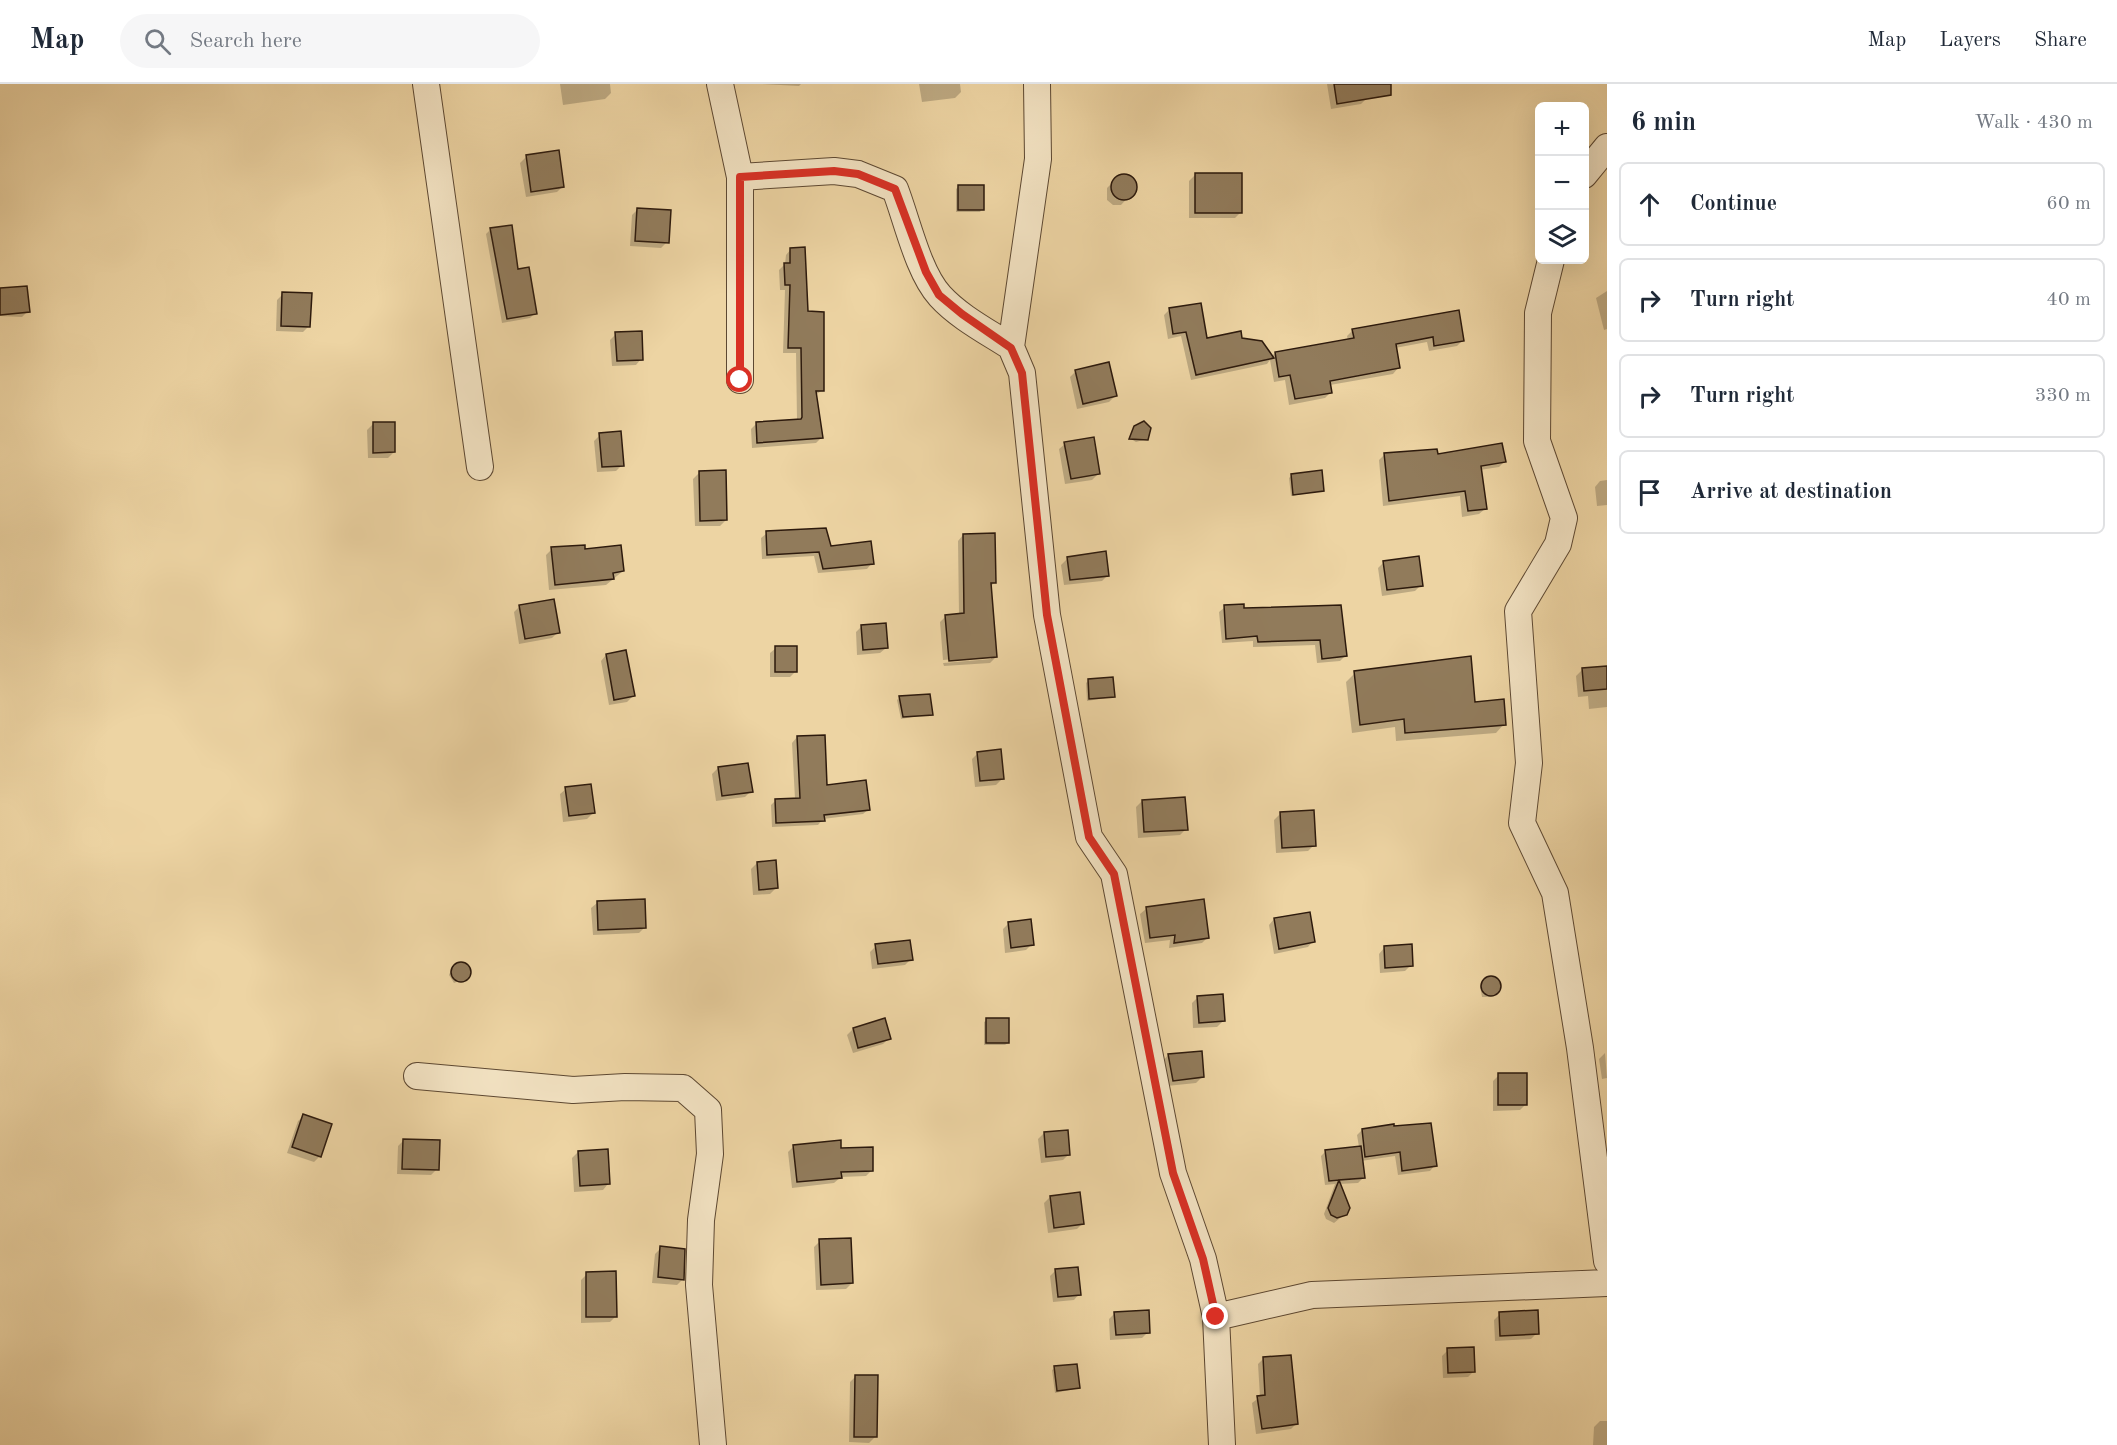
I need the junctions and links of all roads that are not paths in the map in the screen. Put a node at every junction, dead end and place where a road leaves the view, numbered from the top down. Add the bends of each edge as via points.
1 (426, 84) edge
2 (720, 84) edge
3 (1037, 84) edge
4 (1607, 147) edge
5 (1589, 170) edge
6 (740, 177) junction
7 (1550, 264) edge
8 (1011, 348) junction
9 (740, 380) dead end
10 (480, 467) dead end
11 (417, 1076) dead end
12 (1607, 1261) edge
13 (1607, 1283) edge
14 (1216, 1317) junction
15 (713, 1445) edge
16 (1222, 1445) edge

1 - 10 street
2 - 6 street
3 - 8 street via 1038,159
4 - 5 street
6 - 8 street via 834,171 858,174 895,189 926,272 939,295
6 - 9 street
7 - 12 street via 1538,313 1537,441 1564,518 1558,544 1518,611 1529,762 1522,823 1555,893 1580,1048
8 - 14 street via 1022,373 1047,615 1089,837 1114,874 1173,1173 1203,1259
11 - 15 street via 573,1090 683,1088 708,1110 710,1154 700,1220 699,1285
13 - 14 street via 1312,1295
14 - 16 street

